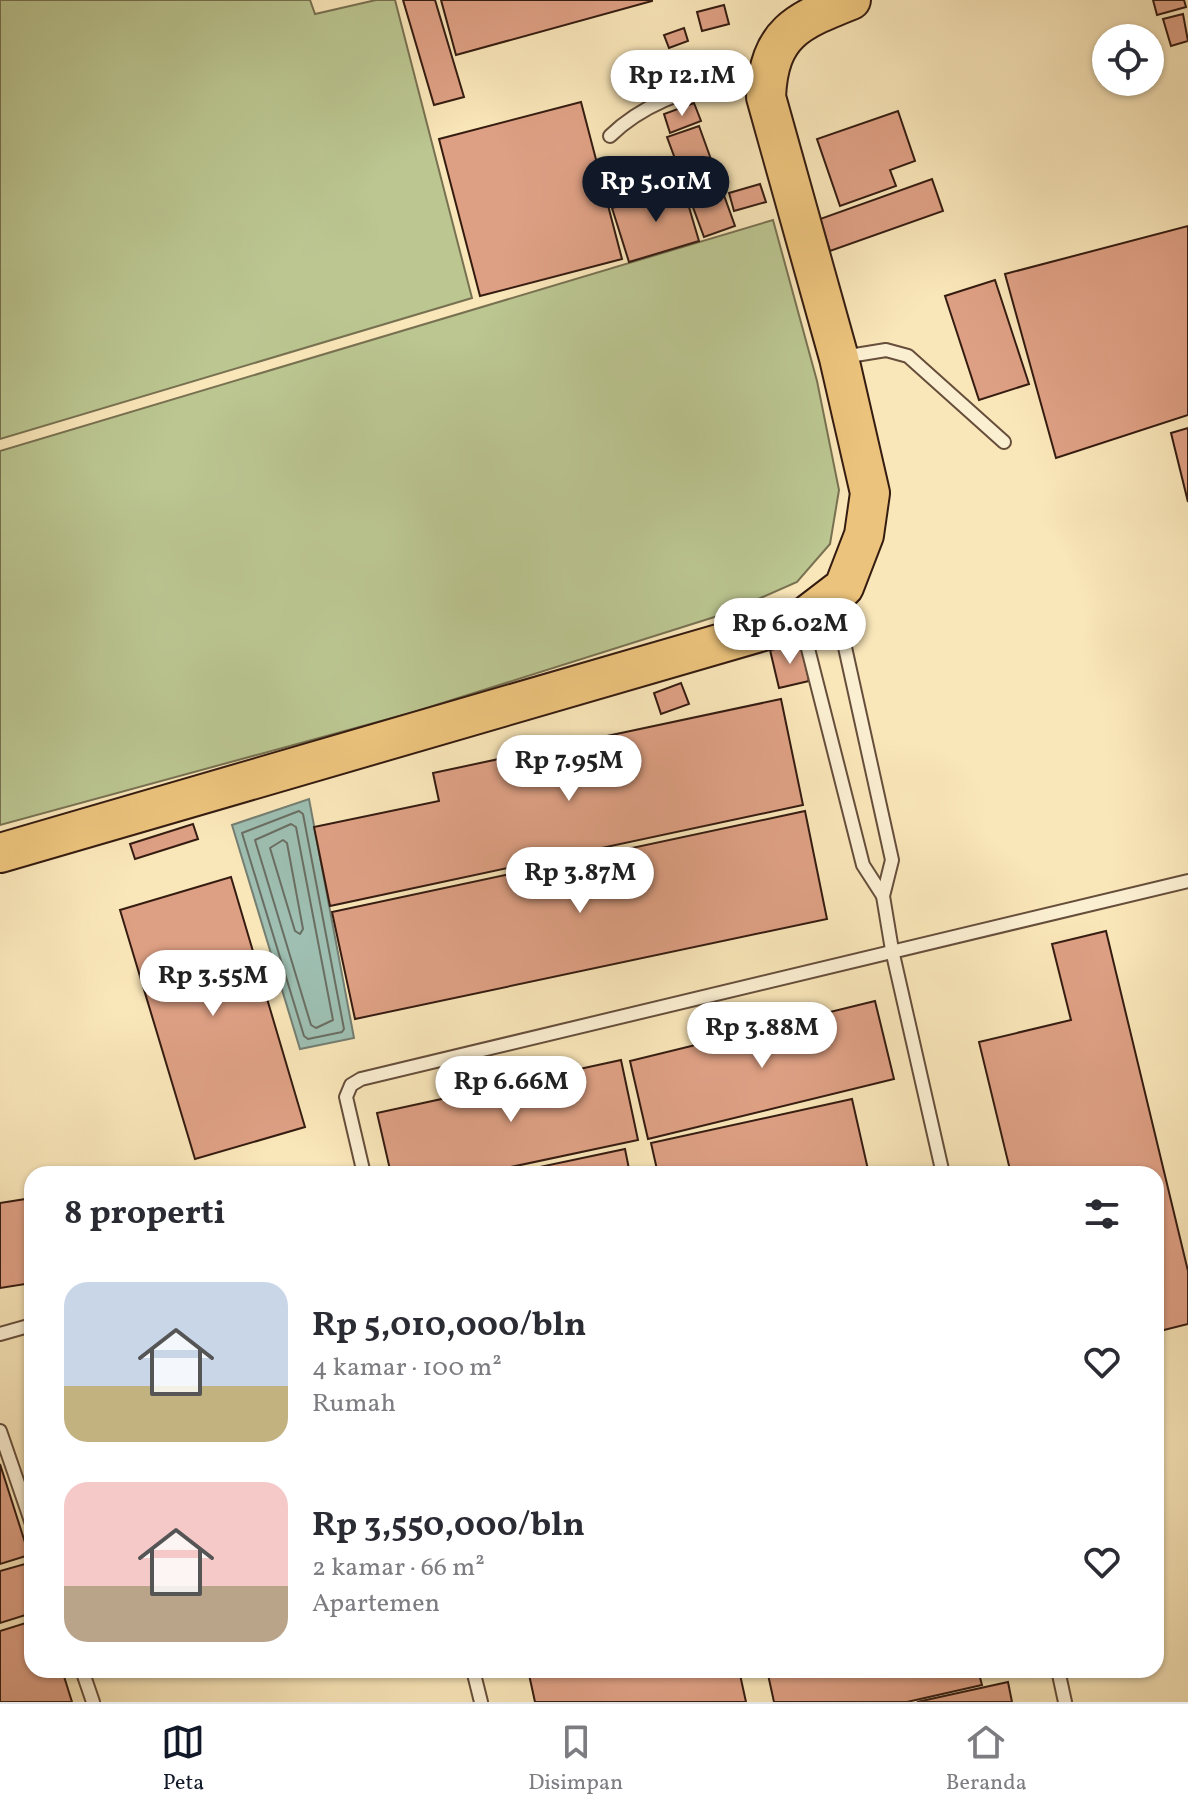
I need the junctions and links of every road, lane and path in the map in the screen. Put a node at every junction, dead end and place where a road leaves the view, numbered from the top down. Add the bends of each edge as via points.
1 (851, 0) edge
2 (773, 63) junction
3 (610, 136) dead end
4 (839, 358) junction
5 (1004, 442) dead end
6 (833, 595) junction
7 (801, 620) junction
8 (0, 853) edge
9 (1188, 881) edge
10 (883, 896) junction
11 (892, 950) junction
12 (362, 1166) edge
13 (941, 1166) edge
14 (24, 1327) edge
15 (0, 1334) edge
16 (0, 1431) edge
17 (24, 1501) edge
18 (85, 1678) edge
19 (475, 1678) edge
20 (1060, 1678) edge
21 (93, 1702) edge
22 (481, 1702) edge
23 (1065, 1702) edge

1 - 2 main road via 800,20
2 - 3 lane via 650,106
2 - 4 main road via 766,97
4 - 5 lane via 872,350 908,356
4 - 6 main road via 870,493 857,556 844,587
6 - 7 main road
6 - 10 lane via 892,860
7 - 8 main road
7 - 10 lane via 863,865
9 - 11 lane
10 - 11 lane
11 - 12 lane via 361,1079 346,1097
11 - 13 lane
14 - 15 lane
16 - 17 lane
18 - 21 lane
19 - 22 lane
20 - 23 lane

